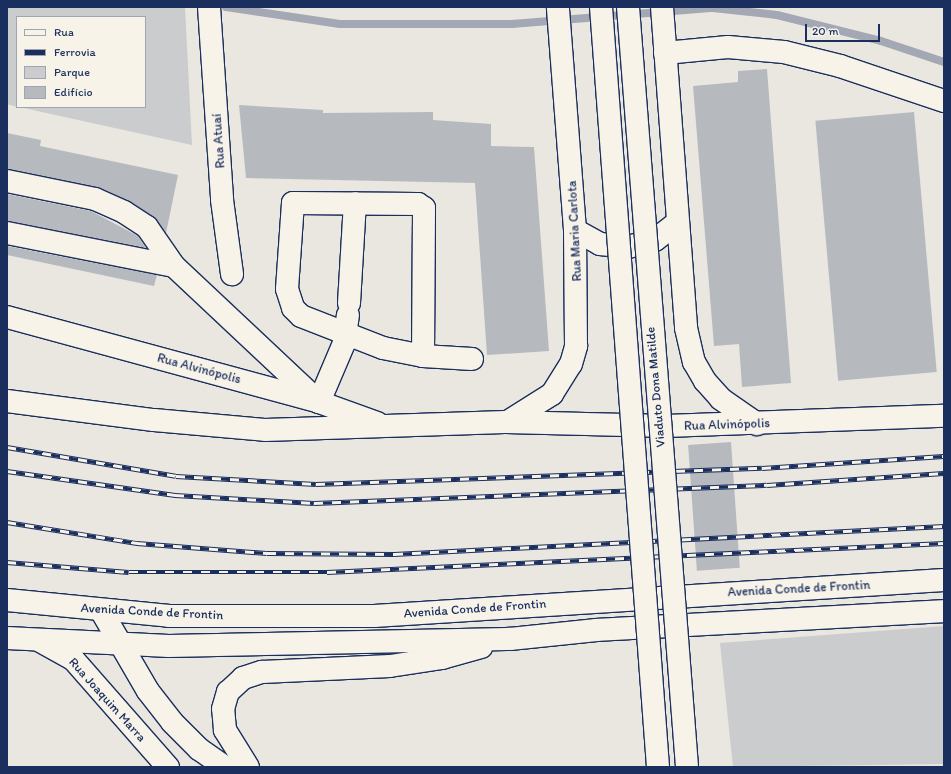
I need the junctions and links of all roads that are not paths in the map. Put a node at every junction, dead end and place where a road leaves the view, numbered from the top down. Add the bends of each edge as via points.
1 (209, 7) edge
2 (558, 7) edge
3 (601, 7) edge
4 (628, 7) edge
5 (662, 7) edge
6 (664, 44) junction
7 (944, 101) edge
8 (7, 181) edge
9 (355, 203) junction
10 (677, 223) junction
11 (575, 230) junction
12 (7, 234) edge
13 (174, 266) junction
14 (232, 274) dead end
15 (7, 318) edge
16 (346, 336) junction
17 (423, 356) junction
18 (472, 359) dead end
19 (7, 401) edge
20 (319, 402) junction
21 (944, 416) edge
22 (506, 422) junction
23 (757, 424) junction
24 (390, 427) junction
25 (944, 580) edge
26 (7, 600) edge
27 (944, 611) edge
28 (102, 612) junction
29 (7, 638) edge
30 (510, 639) junction
31 (40, 641) junction
32 (122, 645) junction
33 (687, 766) edge
34 (168, 767) edge
35 (225, 767) edge
36 (248, 767) edge
37 (658, 767) edge

1 - 14 main road, Rua Atuaí via 222,200
2 - 11 main road, Rua Maria Carlota
3 - 37 main road, Viaduto Dona Matilde, bridge
4 - 33 main road, Viaduto Dona Matilde, bridge
5 - 6 main road
6 - 7 main road via 784,52 840,66
6 - 10 main road
8 - 13 main road via 95,199 124,212 147,227
9 - 16 main road
9 - 16 main road via 293,203 291,208 287,289 292,308 301,316
9 - 17 main road via 418,204 424,208
10 - 11 main road via 654,240 628,247 600,244
10 - 23 main road via 686,328 694,362 722,398
11 - 22 main road, Rua Maria Carlota via 578,290 576,346 571,364 552,394
12 - 13 main road
13 - 20 main road
15 - 20 main road, Rua Alvinópolis
16 - 17 main road
16 - 20 main road
17 - 18 main road
19 - 24 main road, Rua Alvinópolis via 154,420 265,430
20 - 24 main road, Rua Alvinópolis
21 - 23 main road, Rua Alvinópolis
22 - 23 main road, Rua Alvinópolis
22 - 24 main road, Rua Alvinópolis
25 - 28 main road, Avenida Conde de Frontin via 374,616 169,616
26 - 28 main road, Avenida Conde de Frontin
27 - 30 main road, Avenida Conde de Frontin via 597,630
28 - 32 main road
29 - 31 main road, Avenida Conde de Frontin
30 - 32 main road, Avenida Conde de Frontin
30 - 36 main road via 412,663 262,672 243,678 228,692 223,709 225,730
31 - 32 main road, Avenida Conde de Frontin
31 - 34 main road, Rua Joaquim Marra via 73,659
32 - 35 main road via 148,691 172,722 199,749

